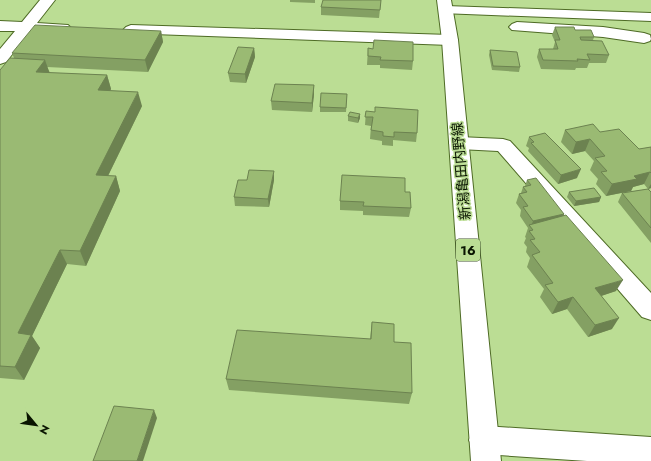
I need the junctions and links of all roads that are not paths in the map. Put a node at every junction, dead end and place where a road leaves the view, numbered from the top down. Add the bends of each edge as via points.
1 (48, 0) edge
2 (651, 17) edge
3 (447, 18) edge
4 (0, 26) edge
5 (26, 27) junction
6 (74, 28) edge
7 (114, 30) edge
8 (644, 38) dead end
9 (0, 59) edge
10 (459, 143) junction
11 (651, 310) edge
12 (485, 450) edge
13 (651, 451) edge

1 - 5 street
2 - 3 street
3 - 7 street
3 - 8 street
3 - 10 street, 新潟亀田内野線 / 16
4 - 5 street
5 - 6 street
5 - 9 street
10 - 11 street via 503,145
10 - 12 street, 新潟亀田内野線 / 16
12 - 13 street

